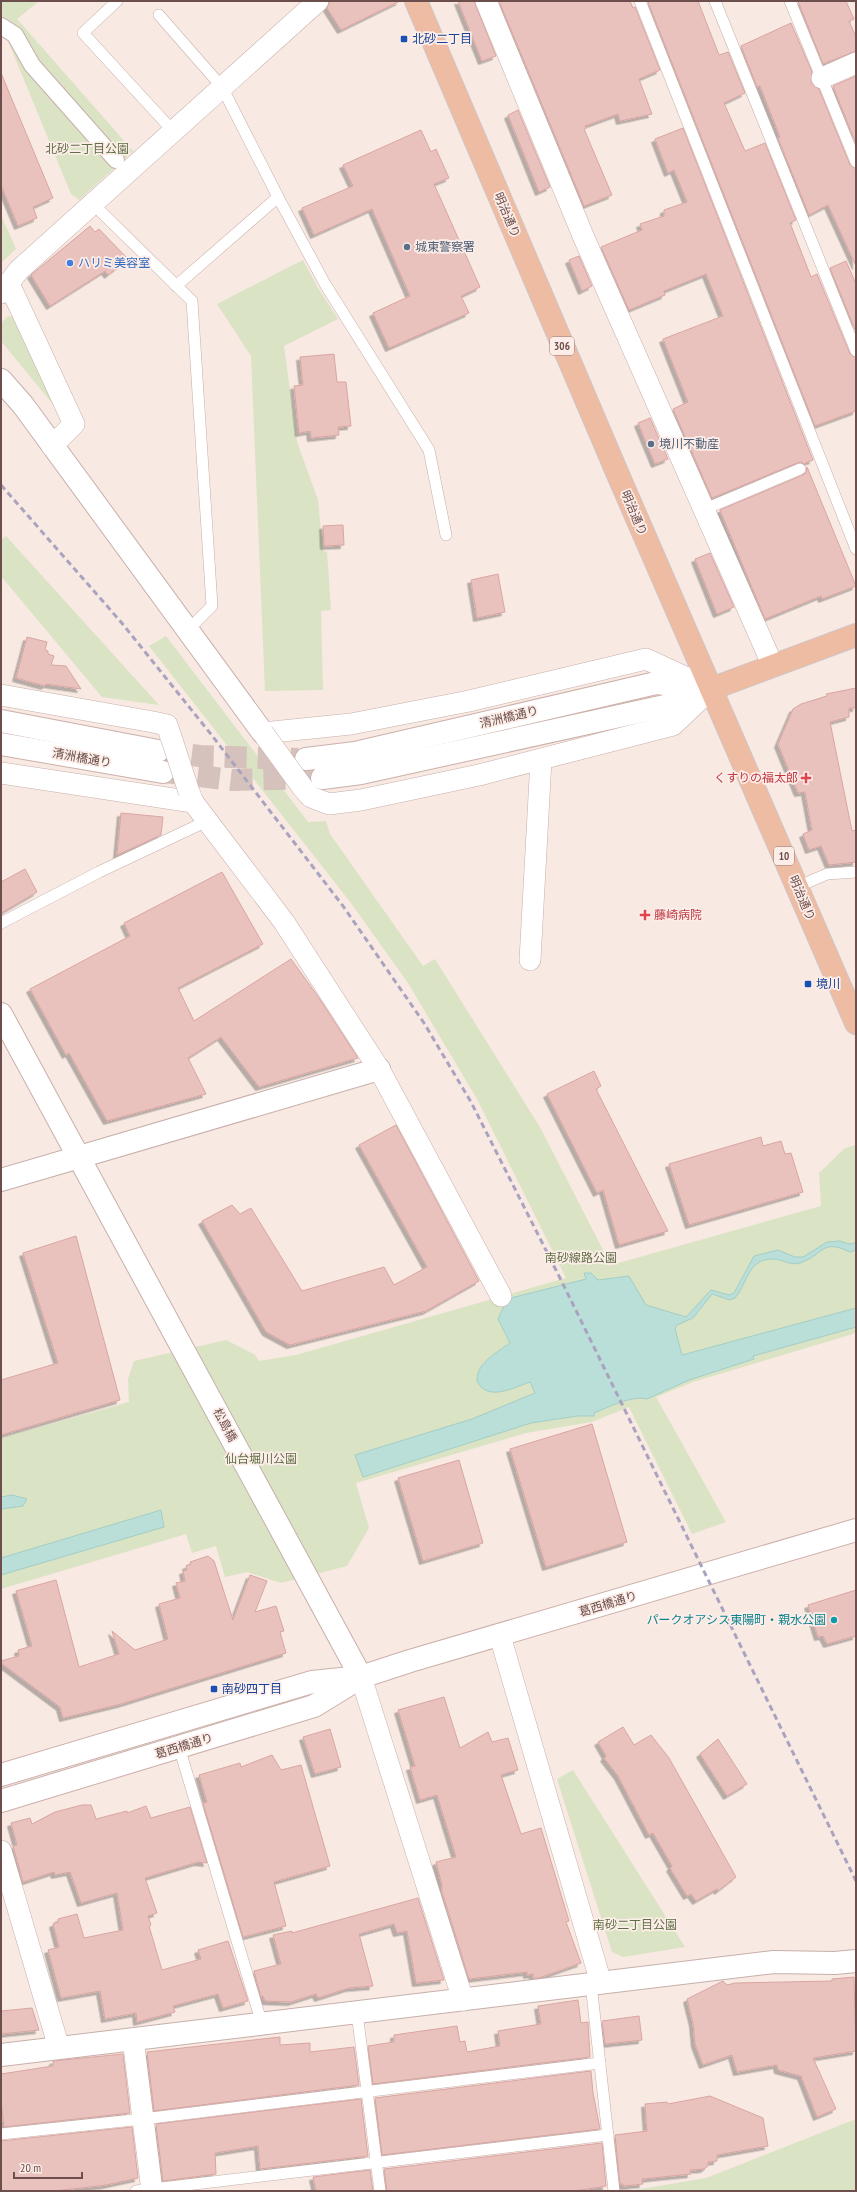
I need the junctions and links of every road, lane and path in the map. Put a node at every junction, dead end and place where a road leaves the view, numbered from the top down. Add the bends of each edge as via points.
1 (117, 1) edge
2 (318, 1) edge
3 (416, 1) edge
4 (486, 1) edge
5 (640, 1) edge
6 (716, 1) edge
7 (790, 1) edge
8 (159, 15) dead end
9 (1, 26) edge
10 (856, 64) edge
11 (822, 78) junction
12 (222, 87) junction
13 (173, 131) junction
14 (116, 160) dead end
15 (856, 162) edge
16 (278, 197) junction
17 (92, 203) junction
18 (176, 286) junction
19 (5, 288) edge
20 (856, 351) edge
21 (1, 380) edge
22 (52, 446) junction
23 (800, 469) dead end
24 (705, 509) junction
25 (446, 535) dead end
26 (856, 549) edge
27 (188, 630) junction
28 (856, 635) edge
29 (773, 666) junction
30 (711, 689) junction
31 (1, 696) edge
32 (1, 721) edge
33 (263, 734) junction
34 (1, 744) edge
35 (165, 744) junction
36 (306, 759) tunnel mouth
37 (541, 760) junction
38 (163, 772) tunnel mouth
39 (1, 773) edge
40 (322, 778) tunnel mouth
41 (191, 797) junction
42 (207, 821) junction
43 (856, 872) edge
44 (797, 887) junction
45 (1, 923) edge
46 (530, 960) dead end
47 (851, 997) edge
48 (1, 1014) edge
49 (856, 1023) edge
50 (379, 1069) junction
51 (80, 1157) junction
52 (1, 1180) edge
53 (501, 1296) dead end
54 (856, 1530) edge
55 (500, 1636) junction
56 (361, 1677) junction
57 (180, 1747) junction
58 (1, 1775) edge
59 (1, 1801) edge
60 (1, 1851) edge
61 (856, 1961) edge
62 (596, 1984) junction
63 (463, 2000) junction
64 (357, 2013) junction
65 (262, 2024) junction
66 (133, 2039) junction
67 (59, 2048) junction
68 (1, 2055) edge
69 (600, 2063) junction
70 (367, 2091) junction
71 (143, 2119) junction
72 (1, 2134) edge
73 (608, 2135) junction
74 (376, 2162) junction
75 (146, 2190) edge
76 (380, 2191) edge
77 (614, 2191) edge

1 - 13 lane via 83,32
2 - 12 street
3 - 30 main road, 明治通り / 306
4 - 24 street via 584,238
5 - 26 lane
6 - 20 lane
7 - 11 lane
8 - 12 lane
9 - 14 street via 15,35 32,65
10 - 11 street
11 - 15 lane
12 - 13 street
12 - 16 lane
13 - 17 street
16 - 18 lane
16 - 25 lane via 325,284 430,450
17 - 18 lane
17 - 19 street via 19,270
18 - 27 lane via 192,301 212,606
19 - 22 street via 74,424
21 - 22 street
22 - 27 street
23 - 24 lane
24 - 29 street
27 - 33 street
28 - 29 main road, 清洲橋通り
29 - 30 main road, 清洲橋通り
30 - 33 street via 646,659 351,724
30 - 36 street, 清洲橋通り via 656,683 355,753
30 - 37 street via 673,725
30 - 40 street, 清洲橋通り via 657,708 361,773
30 - 44 main road, 明治通り / 10
31 - 35 street via 168,725
32 - 35 street, 清洲橋通り
33 - 37 street, bridge via 311,797 328,804 361,800
34 - 38 street, 清洲橋通り
35 - 41 street, bridge
37 - 46 street
39 - 41 street
41 - 42 street
42 - 45 lane via 99,872
42 - 50 street via 284,922
43 - 44 lane via 827,874
44 - 47 main road, 明治通り / 10
47 - 49 main road, 明治通り / 10
48 - 51 street, 松島橋
50 - 51 street
50 - 53 street
51 - 52 street
51 - 56 street, 松島橋
54 - 55 street, 葛西橋通り
55 - 56 street, 葛西橋通り
55 - 62 street
56 - 57 street, 葛西橋通り via 319,1704
56 - 58 street, 葛西橋通り via 312,1682
56 - 63 street
57 - 59 street, 葛西橋通り
57 - 65 lane
60 - 67 street
61 - 62 street via 774,1962
62 - 63 street
62 - 69 lane
63 - 64 street
64 - 65 street
64 - 70 lane
65 - 66 street
66 - 67 street
66 - 71 street
67 - 68 street
69 - 70 lane
69 - 73 lane
70 - 71 lane
70 - 74 lane
71 - 72 lane
71 - 75 street
73 - 74 lane
73 - 77 lane
74 - 75 lane
74 - 76 lane

